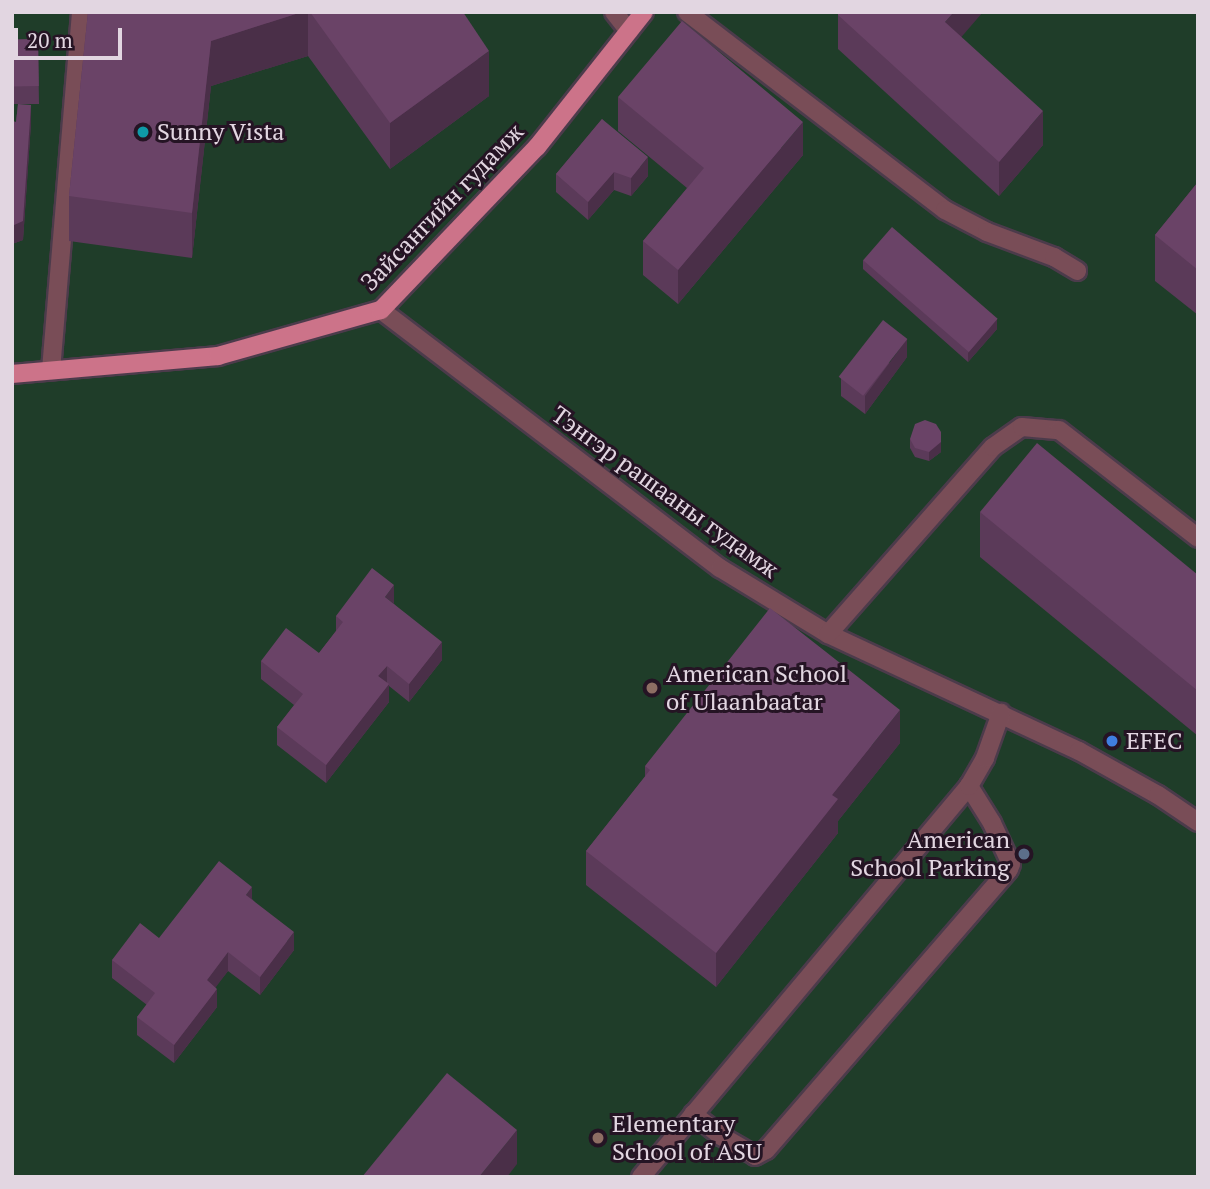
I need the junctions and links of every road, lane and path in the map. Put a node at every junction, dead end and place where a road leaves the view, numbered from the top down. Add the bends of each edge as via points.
1 (81, 12) edge
2 (614, 12) edge
3 (644, 12) edge
4 (687, 12) edge
5 (629, 31) junction
6 (1077, 271) dead end
7 (380, 310) junction
8 (51, 370) junction
9 (12, 374) edge
10 (1198, 538) edge
11 (828, 634) junction
12 (1000, 713) junction
13 (969, 786) junction
14 (1198, 822) edge
15 (693, 1114) junction
16 (641, 1177) edge

1 - 8 street
2 - 5 street
3 - 5 main road, Зайсангийн гудамж
4 - 6 street via 945,210
5 - 7 main road, Зайсангийн гудамж via 537,147
7 - 8 main road, Зайсангийн гудамж via 218,356
7 - 11 street, Тэнгэр рашааны гудамж via 720,568
8 - 9 main road, Зайсангийн гудамж
10 - 11 street via 1059,430 1022,427 993,447
11 - 12 street, Тэнгэр рашааны гудамж
12 - 13 street via 985,758
12 - 14 street, Тэнгэр рашааны гудамж via 1122,774
13 - 15 street
13 - 15 street via 992,822 1011,864 1009,869 766,1150 755,1156
15 - 16 street

